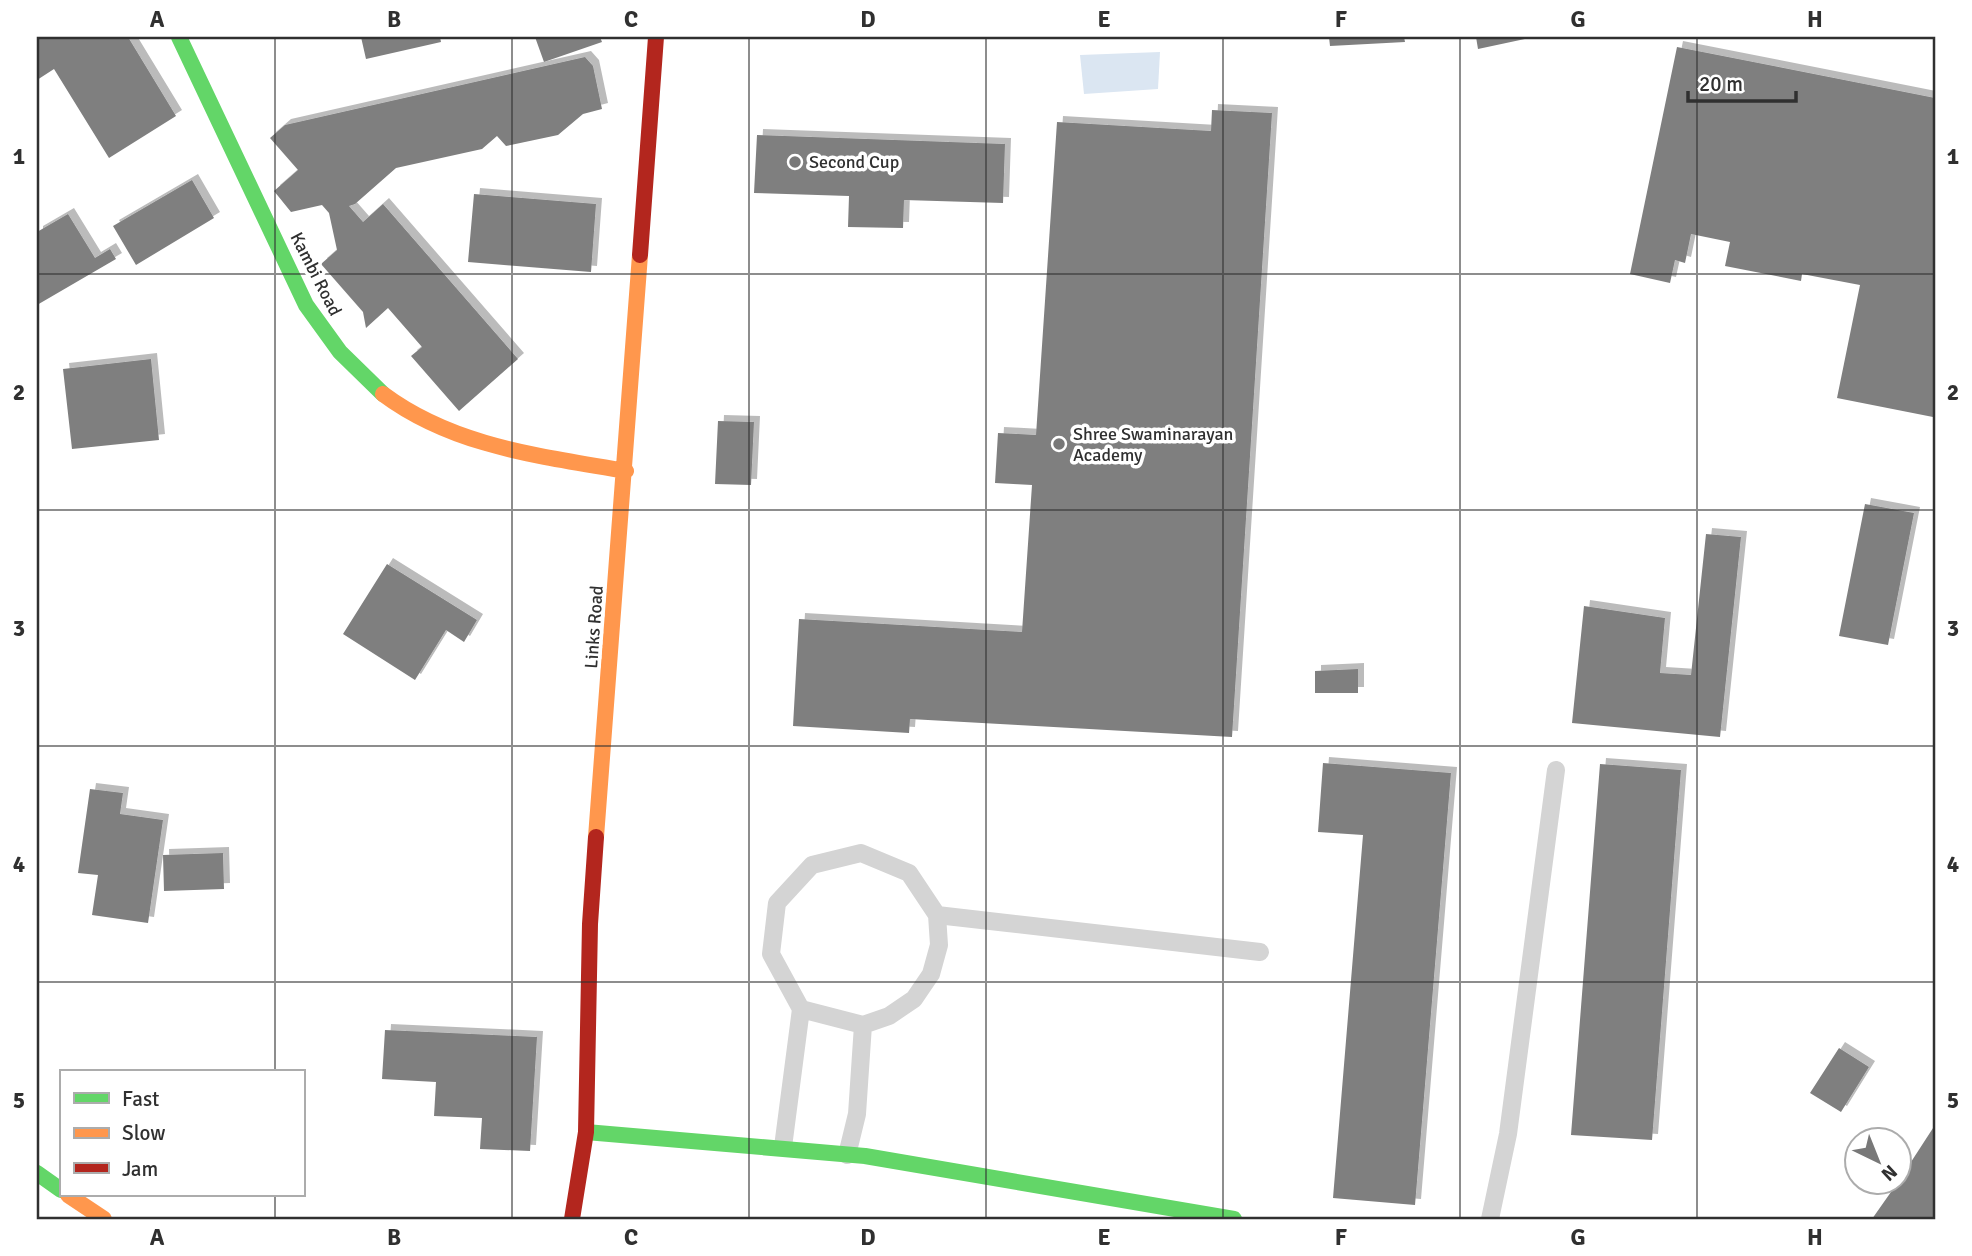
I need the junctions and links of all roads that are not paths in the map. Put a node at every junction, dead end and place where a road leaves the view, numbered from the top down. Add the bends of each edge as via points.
1 (179, 37) edge
2 (656, 37) edge
3 (626, 471) junction
4 (1556, 770) dead end
5 (937, 915) junction
6 (1260, 952) dead end
7 (801, 1009) junction
8 (863, 1025) junction
9 (586, 1132) junction
10 (783, 1147) junction
11 (847, 1155) junction
12 (37, 1173) edge
13 (60, 1189) edge
14 (70, 1196) edge
15 (104, 1219) edge
16 (572, 1219) edge
17 (1234, 1219) edge
18 (1490, 1219) edge

1 - 3 street, Kambi Road via 306,305 332,344 363,377 403,411 459,439
2 - 3 street, Links Road
3 - 9 street, Links Road via 590,924
4 - 18 lane via 1508,1135
5 - 6 lane
5 - 7 lane via 909,873 861,853 812,865 777,903 771,954
5 - 8 lane via 939,945 931,974 914,999 889,1016
7 - 8 lane
7 - 10 lane
8 - 11 lane via 857,1114
9 - 10 street
9 - 16 street, Links Road
10 - 11 street
11 - 17 street
12 - 13 street
14 - 15 street

